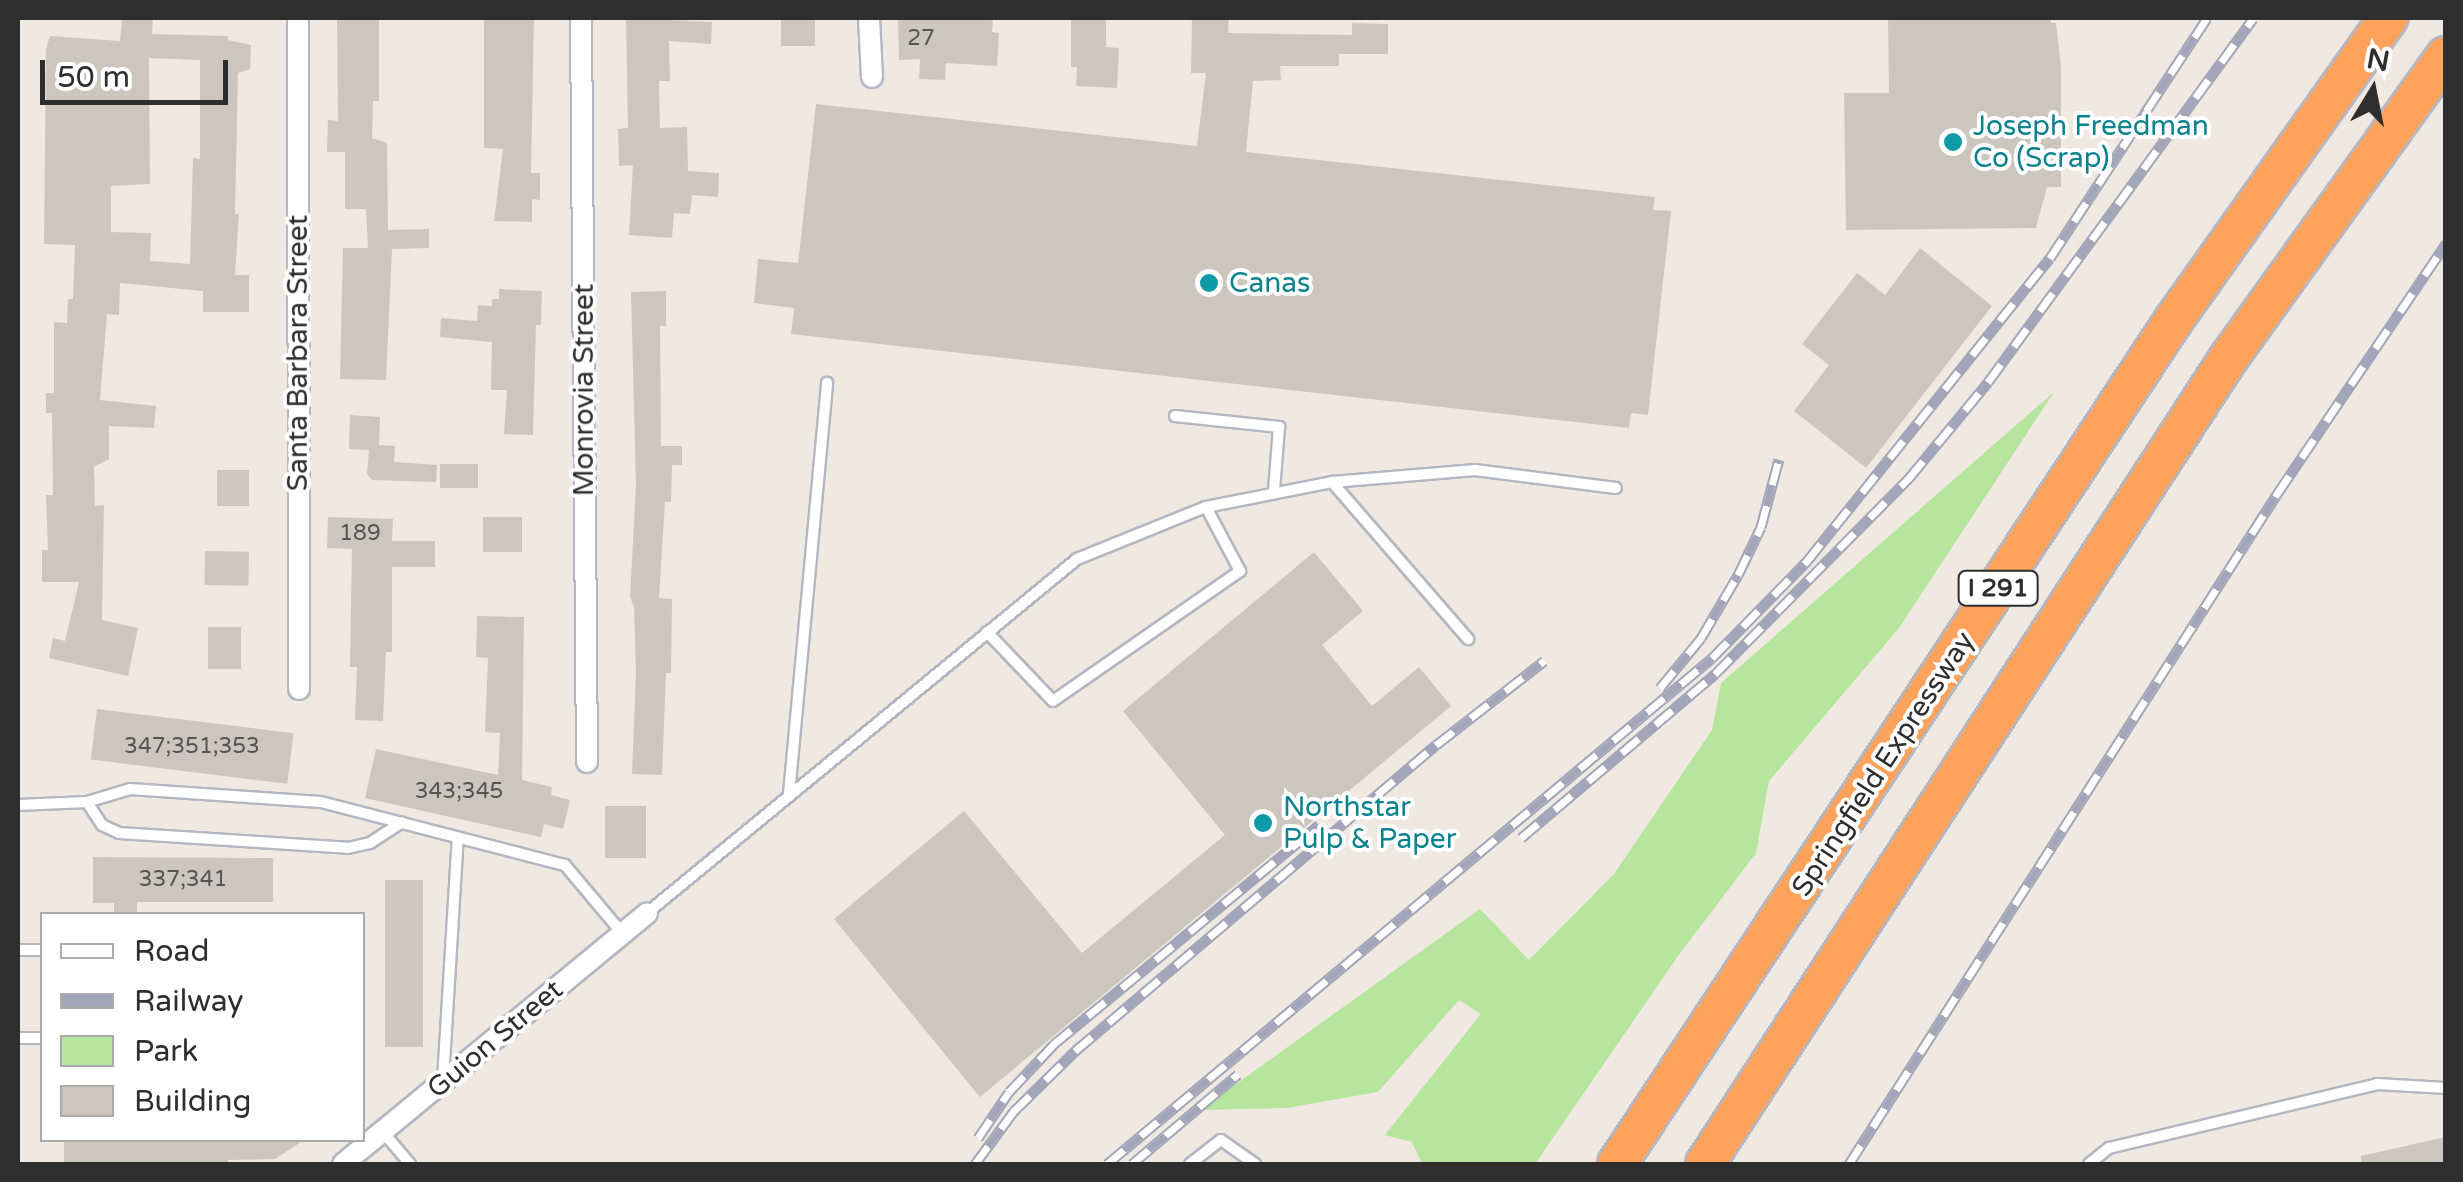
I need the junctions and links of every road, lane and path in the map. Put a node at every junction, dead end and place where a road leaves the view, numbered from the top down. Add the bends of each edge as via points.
1 (298, 18) edge
2 (582, 18) edge
3 (870, 18) edge
4 (2388, 18) edge
5 (2446, 56) edge
6 (872, 77) dead end
7 (827, 383) dead end
8 (1175, 416) dead end
9 (1332, 482) junction
10 (1616, 488) dead end
11 (1274, 491) junction
12 (1206, 507) junction
13 (987, 632) junction
14 (1468, 640) dead end
15 (298, 689) dead end
16 (587, 762) dead end
17 (790, 794) junction
18 (86, 802) junction
19 (18, 805) edge
20 (402, 822) junction
21 (458, 837) junction
22 (647, 912) joint
23 (622, 934) junction
24 (444, 1081) junction
25 (2446, 1088) edge
26 (383, 1132) junction
27 (343, 1164) edge
28 (410, 1164) edge
29 (1190, 1164) edge
30 (1256, 1164) edge
31 (1617, 1164) edge
32 (1705, 1164) edge
33 (2089, 1164) edge

1 - 15 street, Santa Barbara Street
2 - 16 street, Monrovia Street
3 - 6 street
4 - 31 highway, Springfield Expressway / I 291 via 2182,306
5 - 32 highway, I 291 via 2228,360
7 - 17 lane
8 - 11 lane via 1279,427
9 - 10 lane via 1475,470
9 - 11 lane
9 - 14 lane
11 - 12 lane
12 - 13 lane via 1077,559
12 - 13 lane via 1240,571 1053,701
13 - 17 lane
17 - 22 lane
18 - 19 lane
18 - 20 lane via 130,788 321,802
18 - 20 lane via 102,826 120,833 348,848 370,843
20 - 21 lane
21 - 23 lane via 565,865
21 - 24 lane
22 - 23 street, Guion Street
23 - 24 street, Guion Street
24 - 26 street, Guion Street
25 - 33 lane via 2377,1084 2108,1148
26 - 27 street, Guion Street
26 - 28 lane
29 - 30 lane via 1220,1140

